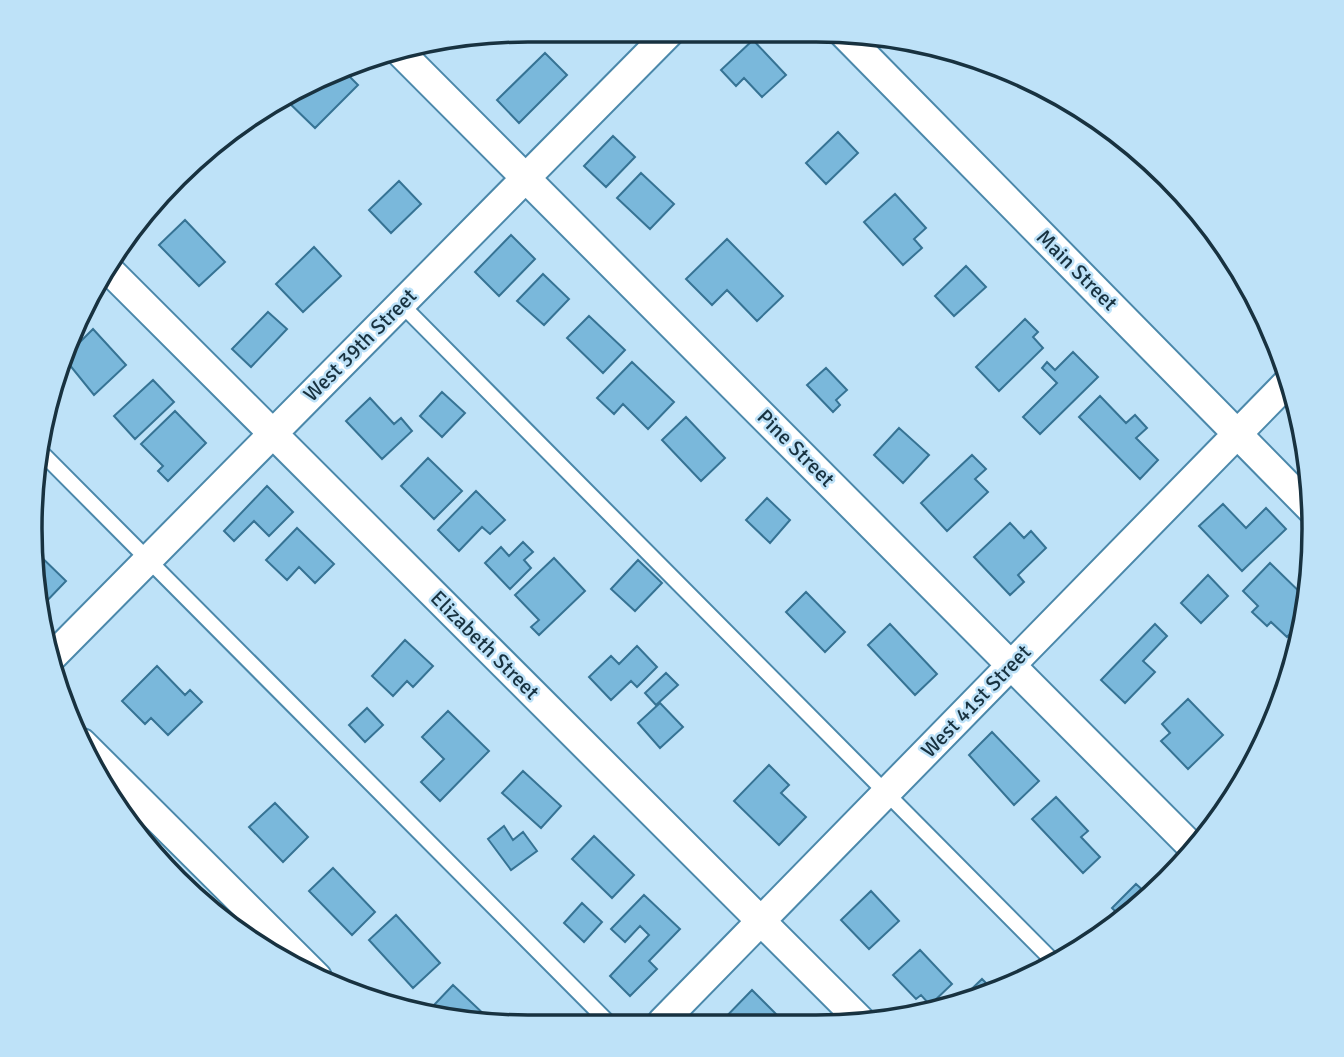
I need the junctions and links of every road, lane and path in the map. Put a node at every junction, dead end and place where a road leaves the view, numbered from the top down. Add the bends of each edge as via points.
1 (661, 42) edge
2 (853, 44) edge
3 (406, 58) edge
4 (526, 178) junction
5 (114, 275) edge
6 (401, 304) junction
7 (1281, 389) edge
8 (273, 433) junction
9 (1238, 433) junction
10 (47, 458) edge
11 (1301, 499) edge
12 (148, 559) junction
13 (58, 651) edge
14 (1012, 665) junction
15 (102, 763) edge
16 (887, 793) junction
17 (1187, 841) edge
18 (761, 921) junction
19 (296, 956) edge
20 (1048, 956) edge
21 (853, 1013) edge
22 (601, 1015) edge
23 (669, 1015) edge

1 - 4 street, West 39th Street
2 - 9 street, Main Street
3 - 4 street, Pine Street
4 - 6 street, West 39th Street
4 - 14 street, Pine Street
5 - 8 street, Elizabeth Street
6 - 8 street, West 39th Street
6 - 16 lane
7 - 9 street, West 41st Street
8 - 12 street, West 39th Street
8 - 18 street, Elizabeth Street
9 - 11 street, Main Street
9 - 14 street, West 41st Street
10 - 12 lane
12 - 13 street, West 39th Street
12 - 22 lane
14 - 16 street, West 41st Street
14 - 17 street, Pine Street
15 - 19 street
16 - 18 street, West 41st Street
16 - 20 lane
18 - 21 street, Elizabeth Street
18 - 23 street, West 41st Street

